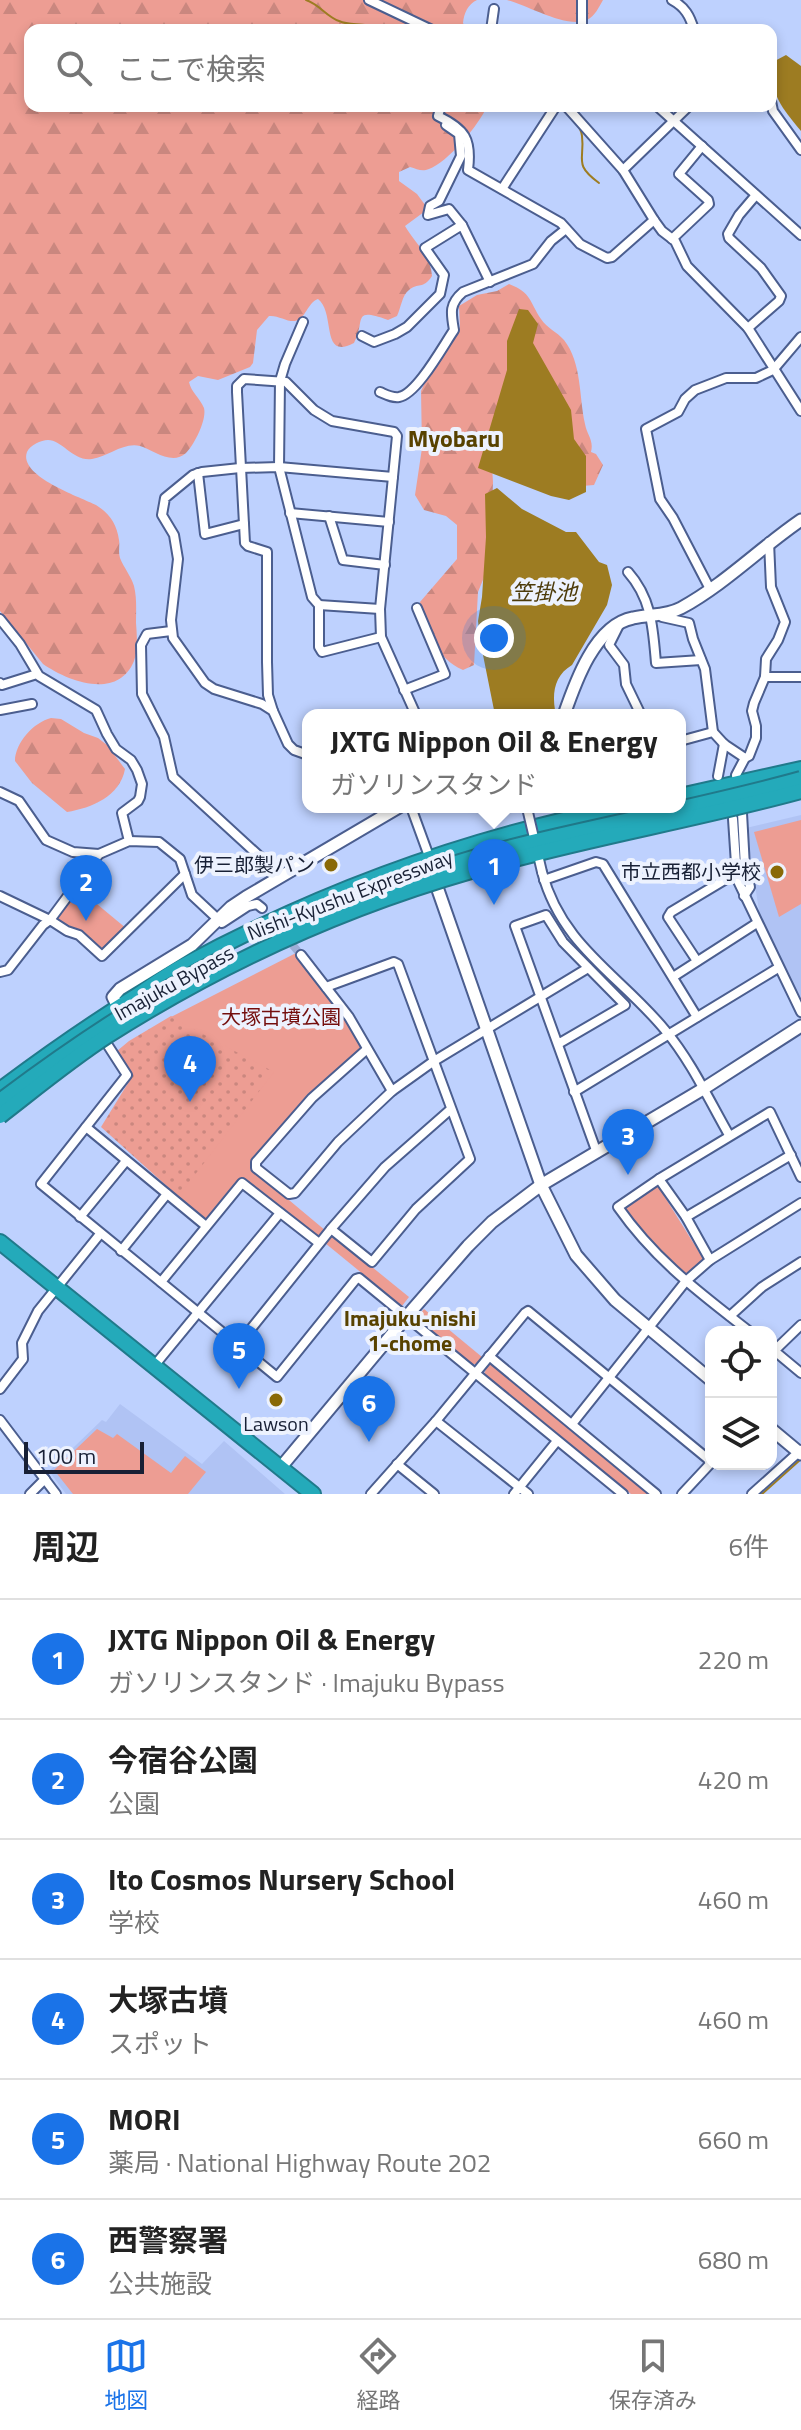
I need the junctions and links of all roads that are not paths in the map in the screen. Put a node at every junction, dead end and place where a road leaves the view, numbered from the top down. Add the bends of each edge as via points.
1 (582, 0) edge
2 (672, 0) edge
3 (376, 2) edge
4 (494, 9) dead end
5 (420, 24) edge
6 (492, 24) edge
7 (582, 24) edge
8 (692, 24) edge
9 (439, 112) edge
10 (440, 112) edge
11 (552, 112) edge
12 (571, 112) edge
13 (664, 112) edge
14 (683, 112) edge
15 (774, 112) edge
16 (674, 121) junction
17 (702, 146) junction
18 (801, 150) edge
19 (623, 170) junction
20 (502, 189) junction
21 (756, 195) junction
22 (654, 220) junction
23 (462, 225) junction
24 (566, 229) junction
25 (801, 235) edge
26 (672, 239) junction
27 (490, 282) junction
28 (303, 322) dead end
29 (748, 328) junction
30 (362, 336) dead end
31 (801, 337) edge
32 (773, 370) junction
33 (280, 381) junction
34 (380, 392) dead end
35 (801, 411) edge
36 (279, 467) junction
37 (240, 468) junction
38 (198, 473) junction
39 (393, 477) junction
40 (290, 513) junction
41 (329, 516) junction
42 (801, 520) edge
43 (389, 522) junction
44 (244, 524) junction
45 (769, 542) junction
46 (385, 565) junction
47 (628, 572) dead end
48 (710, 589) junction
49 (319, 605) junction
50 (417, 608) dead end
51 (380, 609) junction
52 (656, 615) junction
53 (0, 619) edge
54 (619, 624) junction
55 (171, 631) junction
56 (381, 637) junction
57 (701, 660) junction
58 (37, 674) junction
59 (765, 677) junction
60 (801, 677) edge
61 (0, 683) edge
62 (404, 690) junction
63 (32, 704) dead end
64 (413, 709) edge
65 (566, 709) edge
66 (638, 709) edge
67 (0, 710) edge
68 (273, 711) junction
69 (713, 732) junction
70 (686, 739) edge
71 (724, 744) junction
72 (302, 753) edge
73 (745, 758) junction
74 (801, 769) edge
75 (718, 776) dead end
76 (801, 779) edge
77 (737, 784) junction
78 (801, 791) edge
79 (0, 792) edge
80 (686, 795) edge
81 (801, 798) edge
82 (686, 808) edge
83 (388, 813) edge
84 (413, 813) edge
85 (528, 813) edge
86 (593, 813) edge
87 (666, 813) edge
88 (737, 816) junction
89 (129, 841) junction
90 (99, 854) junction
91 (430, 858) junction
92 (736, 873) junction
93 (185, 874) junction
94 (281, 876) junction
95 (543, 876) junction
96 (437, 887) junction
97 (0, 896) edge
98 (744, 896) junction
99 (262, 908) dead end
100 (50, 920) junction
101 (217, 920) junction
102 (757, 923) junction
103 (301, 955) tunnel mouth
104 (697, 961) junction
105 (588, 968) junction
106 (778, 968) junction
107 (0, 972) edge
108 (673, 977) junction
109 (326, 987) junction
110 (541, 997) junction
111 (118, 1007) junction
112 (801, 1012) edge
113 (697, 1017) junction
114 (801, 1026) edge
115 (487, 1030) junction
116 (668, 1034) junction
117 (107, 1044) junction
118 (558, 1044) junction
119 (366, 1050) junction
120 (434, 1061) junction
121 (703, 1089) junction
122 (0, 1090) edge
123 (392, 1091) junction
124 (574, 1092) junction
125 (0, 1101) edge
126 (451, 1109) junction
127 (0, 1116) edge
128 (0, 1123) edge
129 (86, 1127) junction
130 (729, 1135) junction
131 (597, 1153) junction
132 (791, 1155) junction
133 (126, 1161) junction
134 (801, 1177) edge
135 (659, 1179) junction
136 (541, 1185) junction
137 (167, 1194) junction
138 (801, 1203) edge
139 (280, 1213) junction
140 (80, 1217) junction
141 (686, 1217) junction
142 (206, 1226) junction
143 (331, 1229) junction
144 (100, 1234) junction
145 (0, 1242) edge
146 (319, 1243) junction
147 (121, 1251) junction
148 (710, 1260) junction
149 (801, 1262) edge
150 (686, 1281) junction
151 (161, 1282) junction
152 (55, 1288) junction
153 (200, 1313) junction
154 (406, 1316) junction
155 (730, 1316) junction
156 (801, 1325) edge
157 (742, 1326) edge
158 (649, 1328) junction
159 (238, 1345) junction
160 (777, 1346) edge
161 (777, 1354) edge
162 (489, 1356) junction
163 (154, 1366) junction
164 (476, 1372) junction
165 (801, 1373) edge
166 (705, 1375) edge
167 (609, 1377) junction
168 (0, 1389) edge
169 (0, 1420) edge
170 (436, 1421) junction
171 (572, 1424) junction
172 (777, 1434) edge
173 (557, 1441) junction
174 (800, 1452) edge
175 (397, 1464) junction
176 (281, 1467) junction
177 (45, 1479) junction
178 (517, 1491) edge
179 (30, 1494) edge
180 (56, 1494) edge
181 (313, 1494) edge
182 (371, 1494) edge
183 (434, 1494) edge
184 (528, 1494) edge
185 (623, 1494) edge
186 (656, 1494) edge
187 (682, 1494) edge
188 (752, 1494) edge

1 - 7 street
2 - 8 street
3 - 5 street
4 - 6 street
9 - 23 street via 437,119 459,134 461,156 428,215 449,209
10 - 20 street via 464,132 468,170
11 - 20 street
12 - 19 street
13 - 16 street
14 - 16 street
15 - 18 street
16 - 17 street
16 - 19 street
17 - 21 street
17 - 26 street via 679,174 709,204
19 - 22 street
20 - 24 street
21 - 25 street
21 - 29 street via 728,234 781,296
22 - 24 street via 607,258 580,244
22 - 26 street
23 - 27 street
23 - 30 street via 425,248 444,275 440,294 395,334 374,342
24 - 27 street via 533,264
26 - 29 street via 687,266
27 - 34 street via 456,297 450,307 454,330 409,393 391,397
28 - 33 street
29 - 32 street
31 - 32 street
32 - 35 street
32 - 48 street via 695,390 678,412 646,429 660,499
33 - 36 street
33 - 37 street via 244,379 237,386
33 - 39 street via 332,421 394,432
36 - 37 street
36 - 39 street
36 - 40 street
37 - 38 street
37 - 44 street
38 - 44 street via 205,534
38 - 55 street via 165,498 162,515 174,535 178,559
39 - 43 street
40 - 41 street
40 - 49 street via 312,597
41 - 43 street
41 - 46 street via 343,560
42 - 45 street
43 - 46 street
44 - 68 street via 245,543 267,552 268,695
45 - 48 street
45 - 59 street via 771,587 785,622 766,659
46 - 51 street
47 - 52 street
48 - 52 street via 678,609
49 - 51 street
49 - 56 street via 322,652
50 - 62 street via 445,674
51 - 56 street
52 - 54 street
52 - 57 street via 689,623
52 - 57 street via 656,663
53 - 58 street
54 - 65 street via 592,649
54 - 66 street via 609,645 624,665
55 - 68 street via 205,683
55 - 94 street via 147,634 141,645 142,694 164,737 173,777
56 - 62 street
57 - 69 street
58 - 61 street
58 - 89 street via 96,710 116,749 137,770 140,797 122,813
59 - 60 street
59 - 73 street via 752,711 756,738
62 - 64 street
63 - 67 street
68 - 72 street via 288,744
69 - 70 street
69 - 71 street
71 - 73 street
71 - 75 street
73 - 77 street
74 - 77 highway
76 - 82 highway, Nishi-Kyushu Expressway, bridge
77 - 80 highway
78 - 127 highway, Nishi-Kyushu Expressway, bridge via 468,872 306,930 226,968 118,1030
79 - 90 street via 19,801 46,840 73,852
81 - 88 highway, Imajuku Bypass
83 - 94 street
84 - 91 street
85 - 95 street, bridge
86 - 91 highway, Imajuku Bypass
87 - 125 highway, Nishi-Kyushu Expressway, bridge via 527,843 338,905 151,997
88 - 92 street
88 - 96 highway, Imajuku Bypass via 533,860
88 - 98 street via 750,887
89 - 90 street
89 - 93 street via 159,842 180,859
90 - 100 street
91 - 96 street
91 - 111 highway, Imajuku Bypass via 326,897 227,944
92 - 98 street
92 - 104 street via 668,917
93 - 100 street via 102,956 79,935
93 - 101 street via 192,895
94 - 101 street
95 - 108 street via 603,864
95 - 116 street via 579,945
96 - 115 street
96 - 117 highway, Imajuku Bypass via 265,956
97 - 100 street
98 - 102 street
99 - 101 street via 248,906 222,923
100 - 107 street via 8,970
101 - 111 street via 192,945 120,989 113,997
102 - 104 street
102 - 106 street
103 - 109 street
104 - 108 street
105 - 110 street
105 - 110 street via 546,915 515,926
105 - 118 street via 625,1005
106 - 112 street
106 - 113 street
108 - 113 street
109 - 119 street
109 - 120 street via 398,964
110 - 115 street
110 - 118 street
111 - 122 highway, Imajuku Bypass
113 - 116 street
114 - 121 street
115 - 120 street
115 - 136 street
116 - 121 street
116 - 124 street
117 - 128 highway, Imajuku Bypass
117 - 129 street via 127,1075
118 - 124 street
119 - 123 street
119 - 123 street via 312,1098 256,1168 289,1194 295,1193
120 - 123 street
120 - 126 street
121 - 130 street
121 - 131 street
124 - 131 street
126 - 143 street via 385,1167
126 - 143 street via 470,1159 416,1209 372,1262
129 - 133 street
129 - 140 street via 41,1184
130 - 132 street via 770,1112
130 - 135 street
131 - 136 street
132 - 134 street
132 - 141 street
133 - 137 street
133 - 140 street
135 - 141 street
135 - 150 street via 618,1207 652,1250
136 - 154 street via 492,1222
136 - 158 street via 587,1270
137 - 142 street
137 - 147 street
138 - 148 street
139 - 142 street via 242,1183
139 - 146 street
139 - 153 street
140 - 144 street
141 - 148 street
142 - 151 street
143 - 146 street
144 - 147 street
144 - 152 street
145 - 152 highway
146 - 159 street
147 - 151 street
148 - 150 street
149 - 155 street
150 - 155 street
150 - 158 street
151 - 153 street
152 - 163 highway
152 - 168 street via 22,1343 23,1359
153 - 159 street
153 - 163 street
154 - 159 street via 359,1278 277,1377
154 - 164 street
154 - 176 street
155 - 157 street
156 - 160 street
158 - 166 street
158 - 167 street
161 - 165 street
162 - 164 street
162 - 167 street via 528,1311
162 - 171 street
163 - 176 highway
164 - 170 street
164 - 173 street
167 - 171 street
167 - 187 street via 708,1459 710,1464
169 - 177 street
170 - 175 street
170 - 178 street
171 - 186 street
172 - 174 street
173 - 178 street
173 - 185 street
174 - 188 street
175 - 182 street
175 - 183 street
176 - 181 highway
177 - 179 street
177 - 180 street
178 - 184 street

